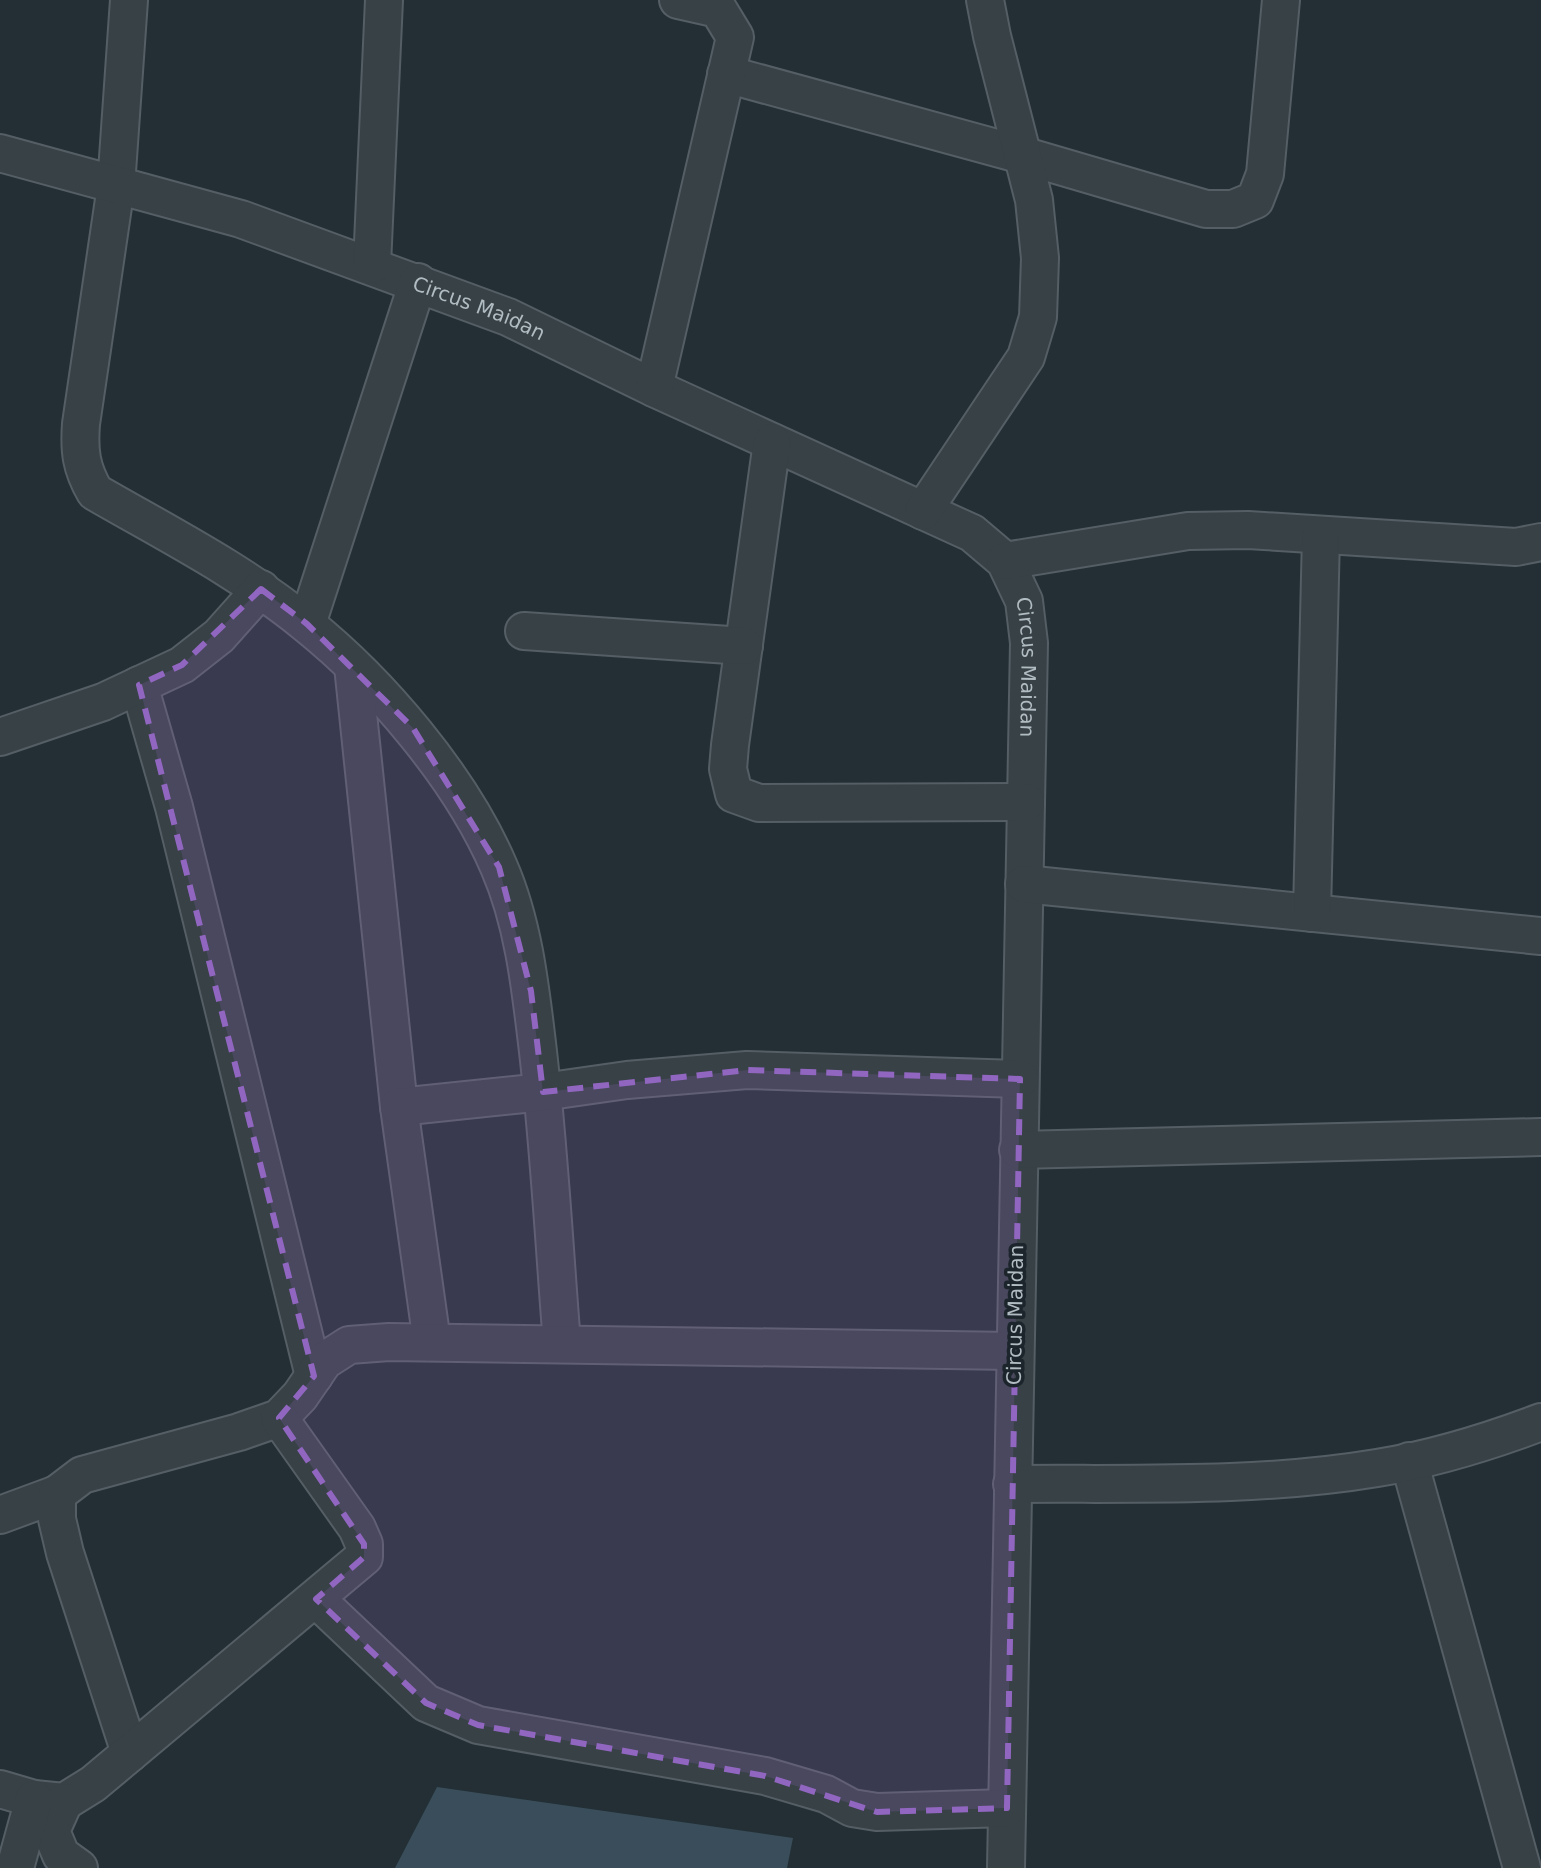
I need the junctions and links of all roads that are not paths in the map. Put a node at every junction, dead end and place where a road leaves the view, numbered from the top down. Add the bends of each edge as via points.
1 (129, 0) edge
2 (384, 0) edge
3 (678, 0) edge
4 (985, 0) edge
5 (1281, 0) edge
6 (726, 74) junction
7 (0, 153) edge
8 (1022, 155) junction
9 (116, 186) junction
10 (372, 265) junction
11 (418, 282) junction
12 (654, 388) junction
13 (772, 442) junction
14 (923, 511) junction
15 (1321, 535) junction
16 (1541, 542) edge
17 (1005, 561) junction
18 (261, 589) junction
19 (307, 624) junction
20 (524, 631) dead end
21 (744, 646) junction
22 (353, 666) junction
23 (139, 685) junction
24 (0, 737) edge
25 (1026, 802) junction
26 (1024, 884) junction
27 (1312, 913) junction
28 (1541, 936) edge
29 (1020, 1079) junction
30 (543, 1092) junction
31 (399, 1107) junction
32 (1541, 1137) edge
33 (1018, 1150) junction
34 (432, 1342) junction
35 (562, 1344) junction
36 (1014, 1351) junction
37 (314, 1376) junction
38 (279, 1418) junction
39 (1541, 1422) edge
40 (1409, 1461) junction
41 (1012, 1484) junction
42 (57, 1494) junction
43 (0, 1515) edge
44 (316, 1599) junction
45 (130, 1753) junction
46 (0, 1789) edge
47 (49, 1801) junction
48 (1007, 1808) junction
49 (10, 1865) edge
50 (79, 1868) edge
51 (1006, 1868) edge
52 (1522, 1868) edge

1 - 9 street
2 - 10 street
3 - 6 street via 718,9 735,37
4 - 8 street
5 - 8 street via 1265,174 1255,200 1233,209 1206,209
6 - 8 street
6 - 12 street
7 - 9 street, Circus Maidan
8 - 14 street via 1034,200 1040,258 1038,317 1026,357
9 - 10 street, Circus Maidan via 241,219
9 - 18 street via 81,424 83,470 95,492
10 - 11 street, Circus Maidan
11 - 12 street, Circus Maidan via 508,317
11 - 19 street
12 - 13 street, Circus Maidan
13 - 14 street, Circus Maidan
13 - 21 street
14 - 17 street, Circus Maidan via 972,533
15 - 16 street via 1516,547
15 - 17 street via 1188,531
15 - 27 street
17 - 25 street, Circus Maidan via 1024,601 1029,643
18 - 19 street
18 - 23 street via 219,636 182,665
19 - 22 street
20 - 21 street
21 - 25 street via 728,769 734,794 759,803
22 - 30 street via 413,728 471,814 499,867 516,915 531,991
22 - 31 street
23 - 24 street
23 - 37 street
25 - 26 street, Circus Maidan
26 - 27 street
26 - 29 street, Circus Maidan
27 - 28 street
29 - 30 street via 747,1070
29 - 33 street, Circus Maidan
30 - 31 street
30 - 35 street
31 - 34 street
32 - 33 street
33 - 36 street, Circus Maidan
34 - 35 street
34 - 37 street via 349,1345 324,1361
35 - 36 street
36 - 41 street, Circus Maidan
37 - 38 street
38 - 42 street via 82,1475
38 - 44 street via 364,1544 364,1557
39 - 40 street
40 - 41 street via 1233,1482
40 - 52 street
41 - 48 street, Circus Maidan
42 - 43 street
42 - 45 street via 65,1553
44 - 45 street
44 - 48 street via 426,1703 478,1725 765,1776 877,1812
45 - 47 street via 93,1784
46 - 47 street
47 - 49 street
47 - 50 street via 51,1831 61,1855
48 - 51 street, Circus Maidan

